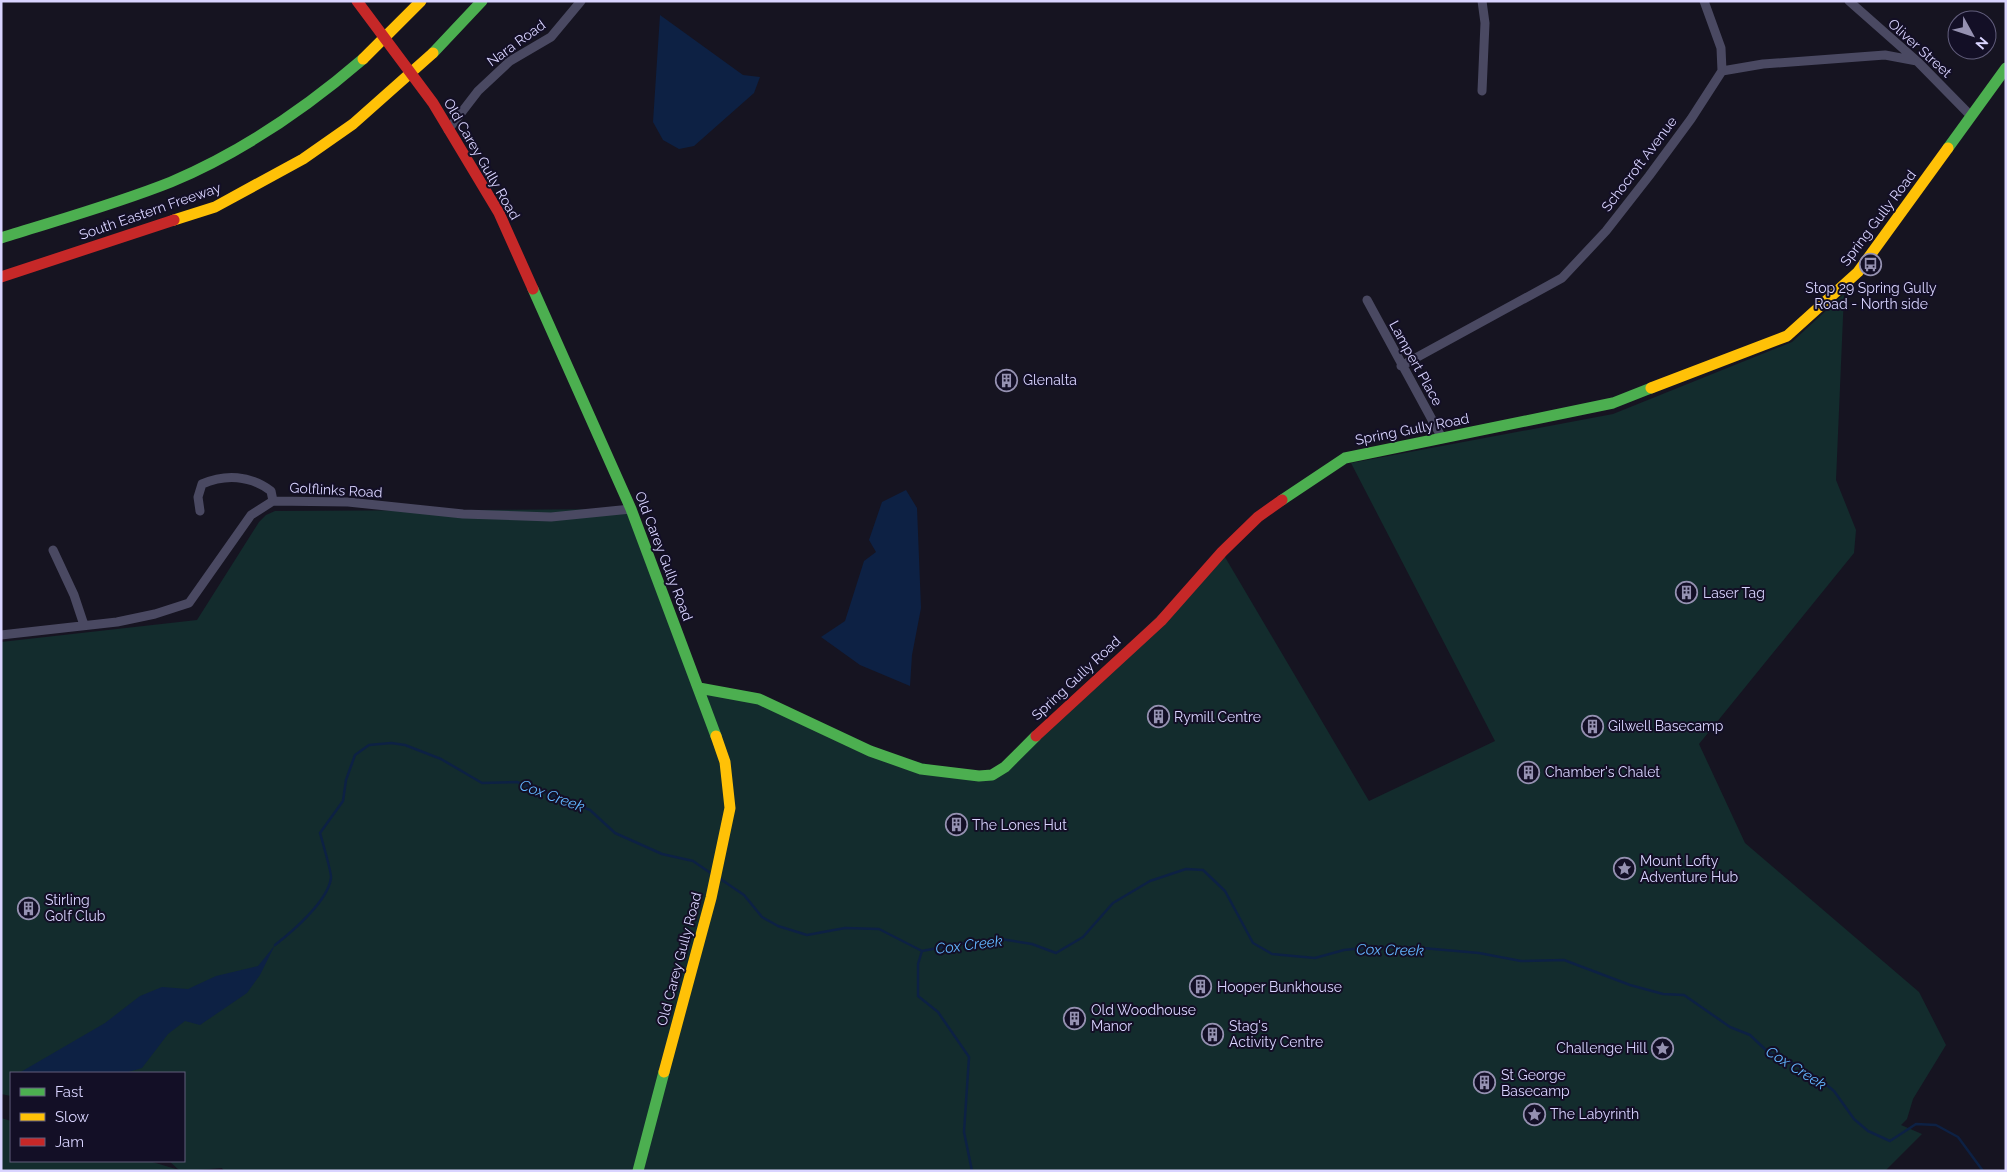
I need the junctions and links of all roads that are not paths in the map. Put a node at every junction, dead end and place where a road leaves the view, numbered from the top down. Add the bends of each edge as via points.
1 (357, 1) edge
2 (421, 1) edge
3 (482, 1) edge
4 (581, 1) edge
5 (1482, 1) edge
6 (1704, 1) edge
7 (1849, 1) edge
8 (1917, 61) junction
9 (2006, 68) edge
10 (1722, 71) junction
11 (1482, 91) dead end
12 (1971, 116) junction
13 (448, 130) junction
14 (1, 238) edge
15 (1, 277) edge
16 (1367, 300) dead end
17 (1401, 366) junction
18 (1442, 438) junction
19 (273, 501) junction
20 (631, 510) junction
21 (200, 511) dead end
22 (53, 550) dead end
23 (84, 625) junction
24 (1, 636) edge
25 (699, 688) junction
26 (638, 1171) edge

1 - 13 main road, Old Carey Gully Road
2 - 14 main road, South Eastern Freeway via 360,61 316,98 233,152 193,172 115,202
3 - 15 main road, South Eastern Freeway via 430,56 376,105 287,168 215,207
4 - 13 street, Nara Road via 551,37 510,62 478,91
5 - 11 street via 1485,23
6 - 10 street via 1721,48
7 - 8 street, Oliver Street
8 - 10 street via 1885,55 1763,64
8 - 12 street, Oliver Street
9 - 12 main road, Spring Gully Road
10 - 17 street, Schocroft Avenue via 1637,192 1562,278
12 - 18 main road, Spring Gully Road via 1858,272 1787,336 1613,403
13 - 20 main road, Old Carey Gully Road via 499,213
16 - 17 street, Lampert Place
17 - 18 street, Lampert Place
18 - 25 main road, Spring Gully Road via 1345,458 1258,517 1161,620 1005,767 992,775 920,769 870,751 759,699
19 - 20 street, Golflinks Road via 348,502 463,514 551,517
19 - 21 street via 271,491 264,485 239,477 215,478 202,484 198,497
19 - 23 street, Golflinks Road via 251,515 189,602 155,614
20 - 25 main road, Old Carey Gully Road
22 - 23 street
23 - 24 street, Golflinks Road
25 - 26 main road, Old Carey Gully Road via 725,762 730,808 716,876

